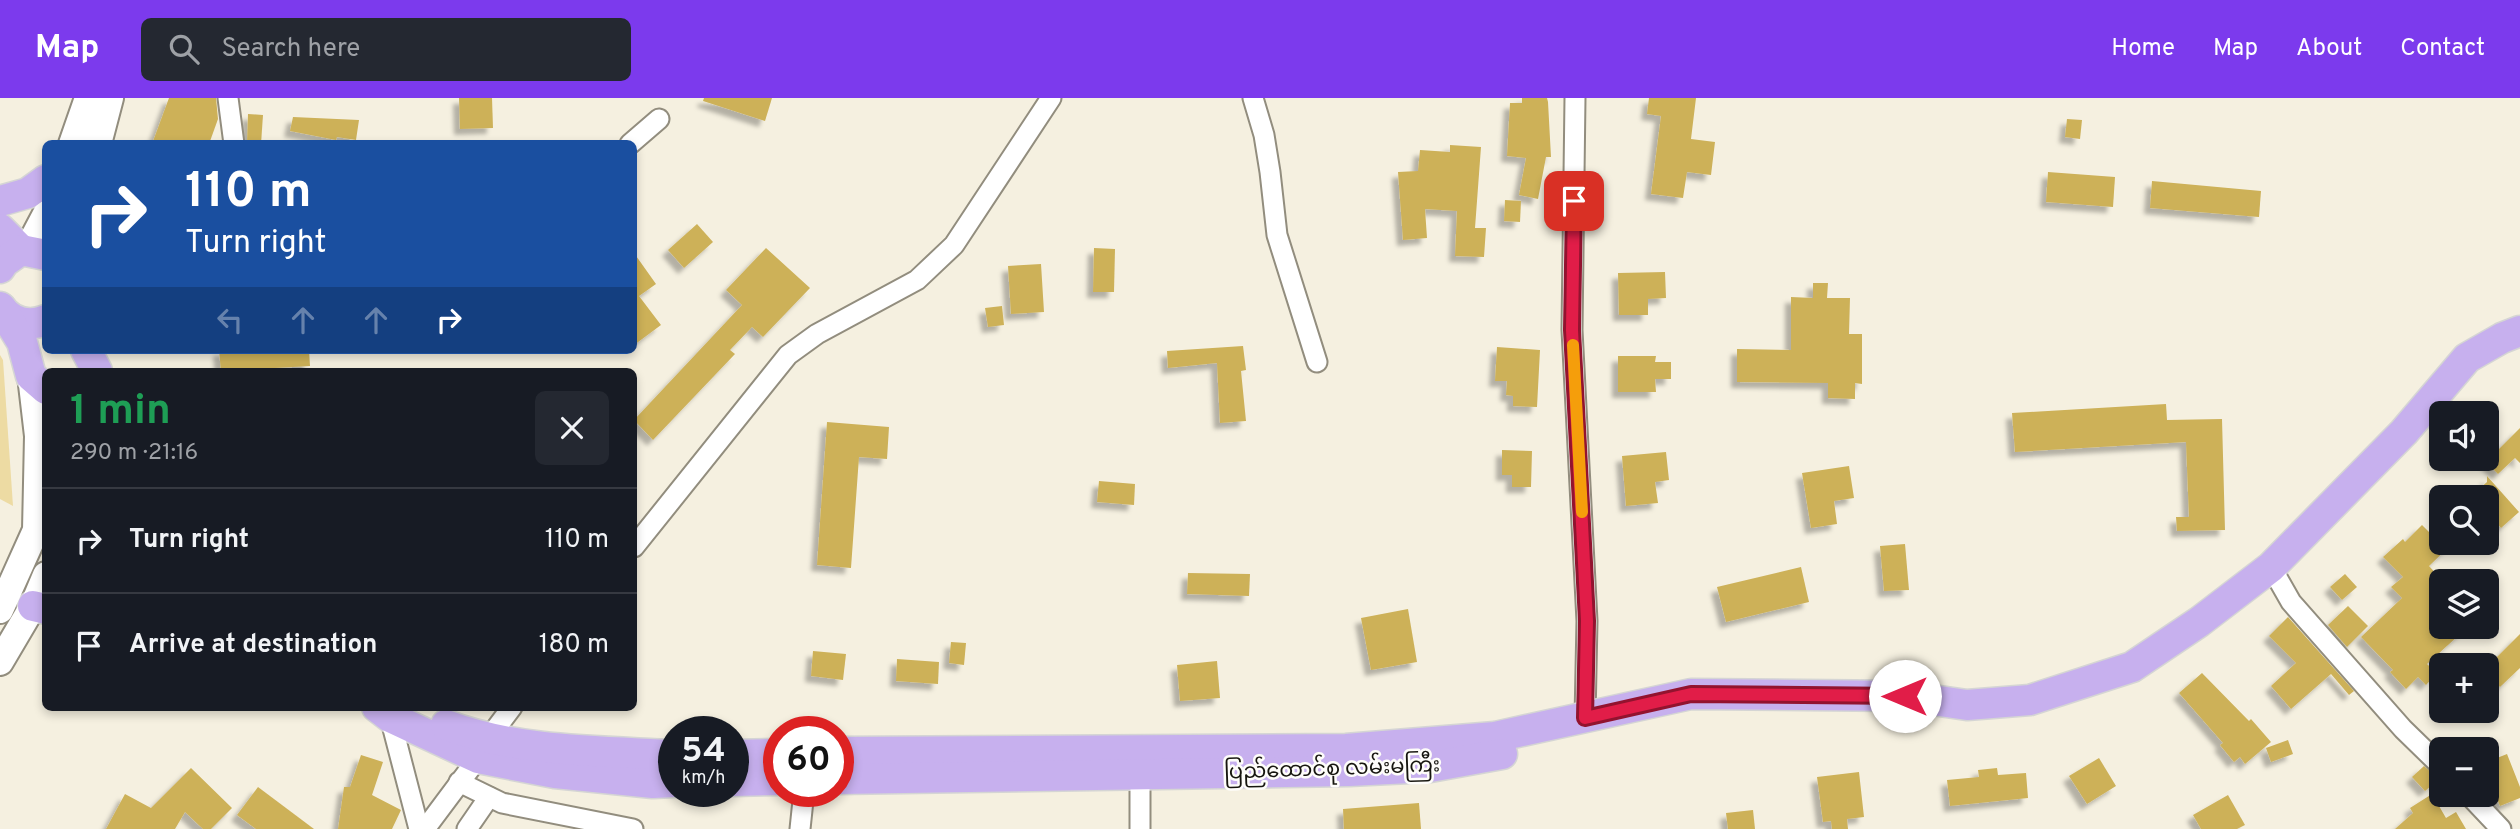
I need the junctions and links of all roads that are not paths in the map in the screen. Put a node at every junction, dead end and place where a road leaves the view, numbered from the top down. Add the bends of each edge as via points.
1 (88, 98) edge
2 (110, 98) edge
3 (228, 98) edge
4 (1051, 98) edge
5 (1253, 98) edge
6 (1575, 98) edge
7 (659, 119) dead end
8 (73, 140) edge
9 (99, 140) edge
10 (233, 140) edge
11 (635, 140) edge
12 (42, 183) edge
13 (0, 201) edge
14 (42, 219) edge
15 (19, 251) edge
16 (1, 307) edge
17 (42, 321) edge
18 (2520, 331) edge
19 (1317, 362) dead end
20 (38, 383) edge
21 (637, 543) edge
22 (2271, 567) junction
23 (39, 607) edge
24 (0, 610) edge
25 (0, 662) edge
26 (1905, 696) junction
27 (394, 711) edge
28 (397, 711) edge
29 (509, 711) edge
30 (1585, 718) junction
31 (483, 749) junction
32 (854, 752) edge
33 (658, 754) edge
34 (2429, 755) edge
35 (1140, 773) junction
36 (854, 779) edge
37 (459, 782) junction
38 (658, 782) edge
39 (489, 797) junction
40 (802, 807) edge
41 (2480, 807) edge
42 (419, 829) edge
43 (425, 829) edge
44 (467, 829) edge
45 (633, 829) edge
46 (800, 829) edge
47 (1140, 829) edge
48 (2501, 829) edge

1 - 8 main road
2 - 9 main road
3 - 10 street
4 - 21 street via 954,245 917,280 817,334 788,355
5 - 19 street via 1264,135 1277,235
6 - 30 street via 1572,330 1587,621
7 - 11 street
12 - 13 main road via 28,193
14 - 15 main road
16 - 17 main road via 17,321
16 - 20 main road via 22,342
18 - 22 main road via 2467,358 2404,432
20 - 24 main road via 37,530
22 - 26 main road via 2132,667 2030,700 1967,705
22 - 34 street via 2291,602
23 - 25 main road
26 - 30 main road via 1691,694
26 - 35 main road, ပြည်ထောင်စု လမ်းမကြီး via 1699,713 1430,767
27 - 42 street
28 - 31 main road via 442,724
29 - 31 street
30 - 32 main road via 1495,737 1346,749
31 - 33 main road
31 - 37 street
31 - 38 main road via 555,774
35 - 36 main road, ပြည်ထောင်စု လမ်းမကြီး
35 - 47 street
37 - 39 street
37 - 43 street
39 - 44 street
39 - 45 street
40 - 46 street
41 - 48 street

